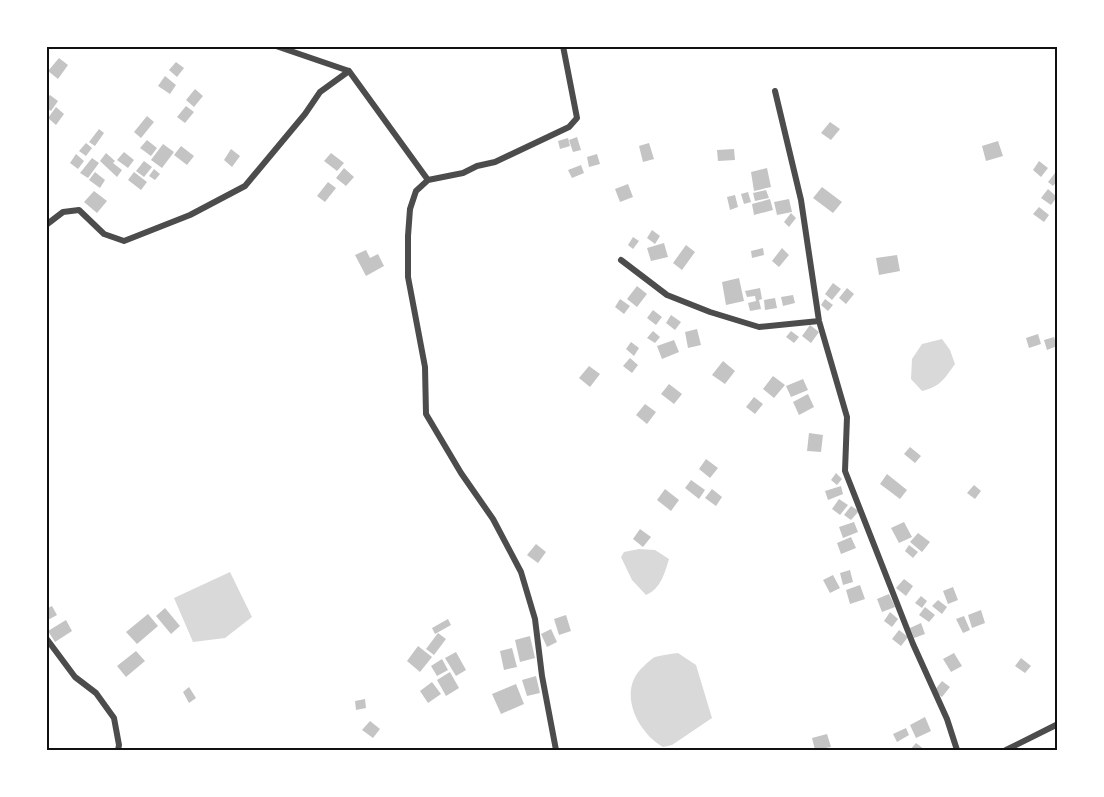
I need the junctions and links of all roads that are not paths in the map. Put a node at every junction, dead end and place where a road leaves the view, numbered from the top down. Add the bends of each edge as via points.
1 (276, 46) edge
2 (563, 46) edge
3 (349, 71) junction
4 (775, 91) dead end
5 (428, 180) junction
6 (46, 225) edge
7 (621, 260) dead end
8 (819, 321) junction
9 (46, 638) edge
10 (1058, 724) edge
11 (118, 750) edge
12 (556, 750) edge
13 (957, 750) edge
14 (1006, 750) edge

1 - 3 street
2 - 5 street via 577,118 569,127 495,162
3 - 5 street
3 - 6 street via 320,92 245,186 190,215 124,242 104,234 79,210 63,212
4 - 8 street via 801,200
5 - 12 street via 416,191 408,236 408,277 425,367 426,414 493,519 521,572 535,620
7 - 8 street via 667,295 710,312 759,327
8 - 13 street via 847,417 845,471
9 - 11 street via 75,677 96,693 114,718
10 - 14 street

